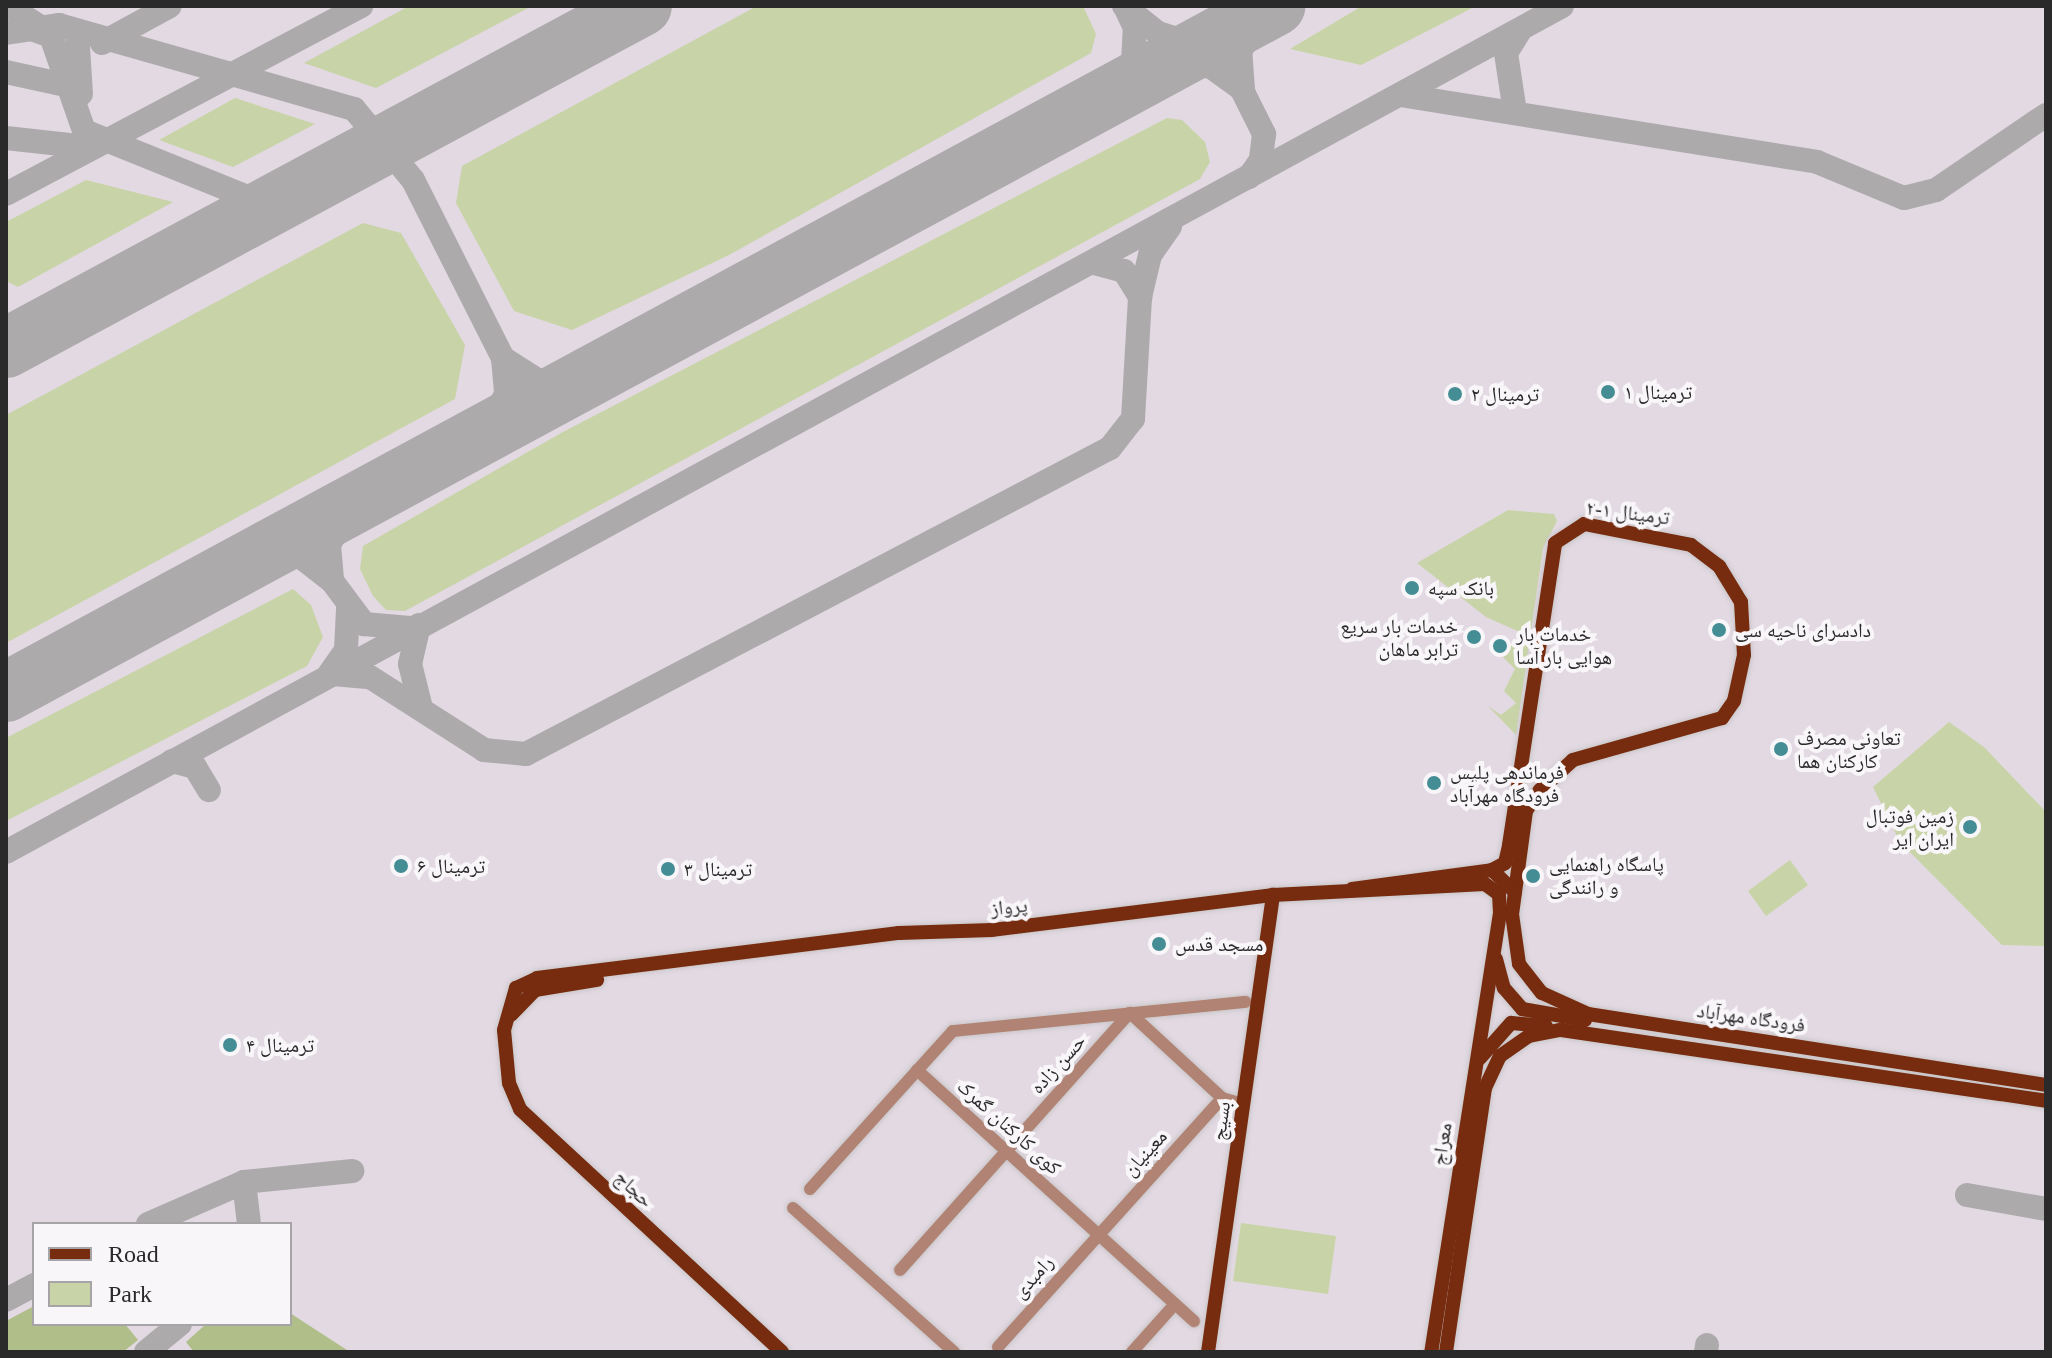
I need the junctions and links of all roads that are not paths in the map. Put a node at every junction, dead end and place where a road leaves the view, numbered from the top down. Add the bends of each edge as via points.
1 (1520, 811) junction
2 (1505, 866) junction
3 (1351, 889) junction
4 (1515, 892) junction
5 (1273, 895) junction
6 (1495, 941) junction
7 (1246, 1002) dead end
8 (1130, 1013) junction
9 (1649, 1024) junction
10 (504, 1030) joint
11 (1785, 1042) junction
12 (1783, 1064) junction
13 (917, 1070) junction
14 (2046, 1085) edge
15 (1478, 1087) junction
16 (1222, 1098) junction
17 (2046, 1101) edge
18 (1243, 1104) junction
19 (1007, 1152) junction
20 (810, 1189) dead end
21 (793, 1208) dead end
22 (1098, 1234) junction
23 (900, 1270) dead end
24 (1175, 1304) junction
25 (1194, 1321) dead end
26 (998, 1347) dead end
27 (782, 1352) edge
28 (954, 1352) edge
29 (1132, 1352) edge
30 (1208, 1352) edge
31 (1431, 1352) edge
32 (1446, 1352) edge

1 - 1 main road, ترمینال ۱-۲ via 1573,760 1728,714 1743,671 1743,612 1733,584 1707,555 1672,538 1584,524 1555,543
1 - 2 main road
2 - 3 main road, پرواز
2 - 4 main road
2 - 4 main road
3 - 5 main road, پرواز
3 - 6 main road, پرواز via 1485,884 1501,900
4 - 9 main road, فرودگاه مهرآباد via 1512,914 1519,964 1542,993 1588,1014
5 - 10 main road, پرواز via 524,982 508,1000
5 - 18 main road, بسیج
6 - 9 main road via 1500,979 1522,1009
6 - 15 main road, معراج
7 - 8 street
8 - 13 street via 953,1031
8 - 16 street
8 - 19 street, حسن زاده
9 - 11 main road, فرودگاه مهرآباد
10 - 27 main road, حجاج via 509,1083 529,1120
11 - 12 main road
11 - 14 main road, فرودگاه مهرآباد
12 - 15 main road, فرودگاه مهرآباد via 1561,1030 1511,1045
12 - 17 main road, فرودگاه مهرآباد
13 - 19 street, کوی کارکنان گمرک
13 - 20 street
15 - 31 main road, معراج
15 - 32 main road, معراج
16 - 18 street
16 - 22 street, معینیان
18 - 30 main road, بسیج
19 - 22 street, کوی کارکنان گمرک
19 - 23 street, حسن زاده
21 - 28 street
22 - 24 street, کوی کارکنان گمرک
22 - 26 street, رامبدی
24 - 25 street, کوی کارکنان گمرک
24 - 29 street

